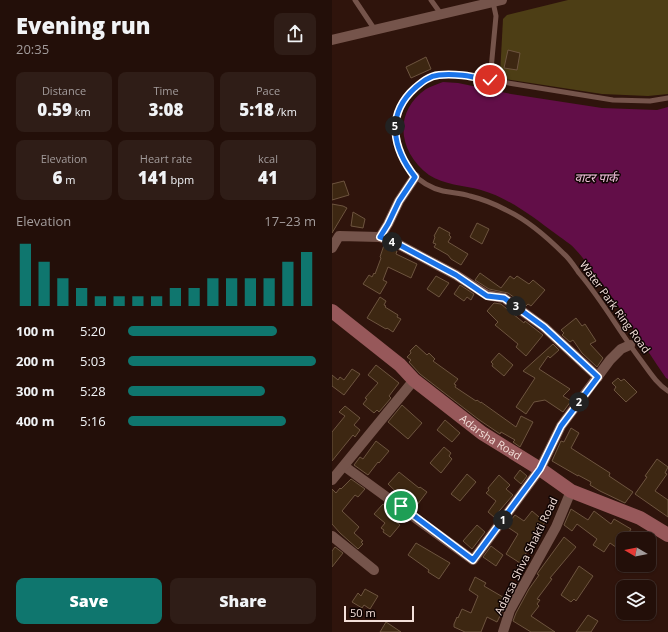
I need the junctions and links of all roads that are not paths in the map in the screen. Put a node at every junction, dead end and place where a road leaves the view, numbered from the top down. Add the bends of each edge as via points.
1 (356, 0) edge
2 (431, 0) edge
3 (497, 1) edge
4 (441, 14) junction
5 (375, 30) junction
6 (332, 40) edge
7 (490, 80) junction
8 (668, 98) edge
9 (415, 177) junction
10 (380, 237) junction
11 (332, 248) edge
12 (332, 311) edge
13 (630, 345) junction
14 (598, 377) junction
15 (414, 380) junction
16 (668, 391) edge
17 (344, 466) junction
18 (540, 469) junction
19 (332, 480) edge
20 (571, 491) junction
21 (668, 535) edge
22 (332, 536) edge
23 (374, 570) dead end
24 (503, 632) edge

1 - 5 lane
2 - 4 lane
3 - 4 street
3 - 7 lane
4 - 5 street
5 - 6 street
7 - 8 lane, Water Park Ring Road via 613,100 650,101
7 - 9 lane, Water Park Ring Road via 459,75 438,75 425,80 413,90 395,121 395,134 398,149
9 - 10 street
9 - 13 lane, Water Park Ring Road via 430,187 469,195 528,222 566,255 592,288
10 - 11 street via 339,236
10 - 14 street via 456,275 487,296 504,298 544,327
12 - 15 main road, Adarsha Road via 400,365
13 - 14 street via 616,355
13 - 16 lane, Water Park Ring Road via 661,386
14 - 18 street via 561,426
15 - 17 street
15 - 18 main road, Adarsha Road via 482,433
17 - 18 street via 473,560
17 - 19 street
18 - 20 main road, Adarsha Road
20 - 21 main road, Adarsha Road via 640,518
20 - 24 street, Adarsa Shiva Shakti Road via 556,527 510,610
22 - 23 street

